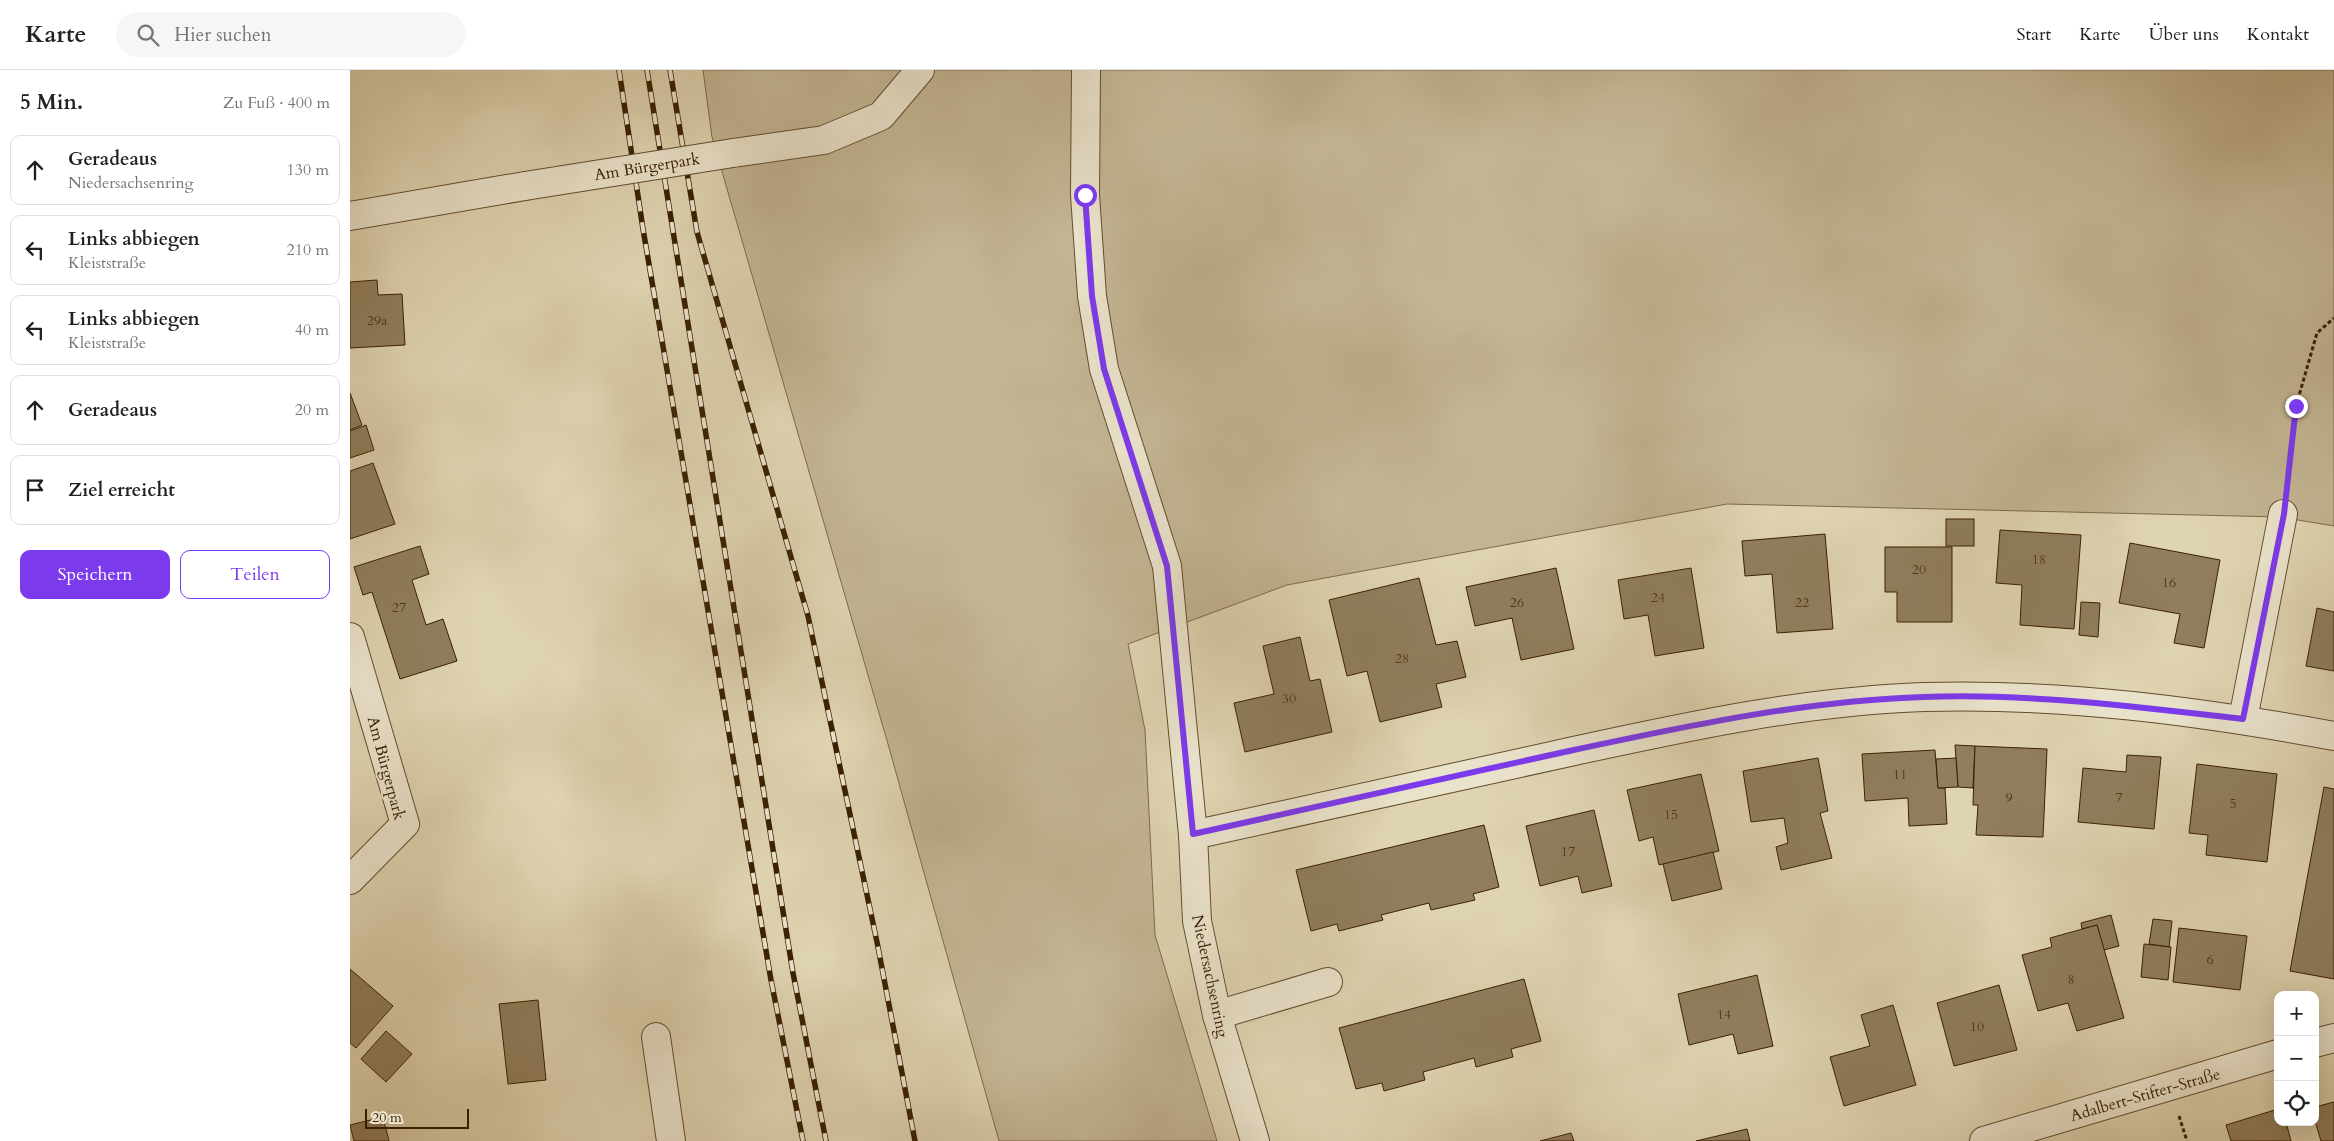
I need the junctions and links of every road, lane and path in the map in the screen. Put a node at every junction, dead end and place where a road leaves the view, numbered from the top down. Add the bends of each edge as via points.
1 (920, 70) edge
2 (1086, 70) edge
3 (350, 216) edge
4 (2334, 318) edge
5 (2284, 514) joint
6 (350, 637) edge
7 (2243, 719) junction
8 (2334, 736) edge
9 (1193, 834) junction
10 (350, 880) edge
11 (1328, 982) dead end
12 (1217, 1015) junction
13 (656, 1037) dead end
14 (2334, 1038) edge
15 (2319, 1042) edge
16 (2274, 1055) edge
17 (671, 1141) edge
18 (1255, 1141) edge
19 (1984, 1141) edge

1 - 3 street, Am Bürgerpark, bridge via 881,116 824,140
2 - 9 street, Niedersachsenring via 1085,195 1092,296 1104,369 1167,566
4 - 5 path via 2317,333 2296,406
5 - 7 street
6 - 10 street, Am Bürgerpark via 405,824
7 - 8 street
7 - 9 street via 2118,704 1981,696 1874,700 1802,707 1698,724
9 - 12 street, Niedersachsenring via 1197,921
11 - 12 street
12 - 18 street, Niedersachsenring
13 - 17 street
14 - 15 street
16 - 19 street, Adalbert-Stifter-Straße

